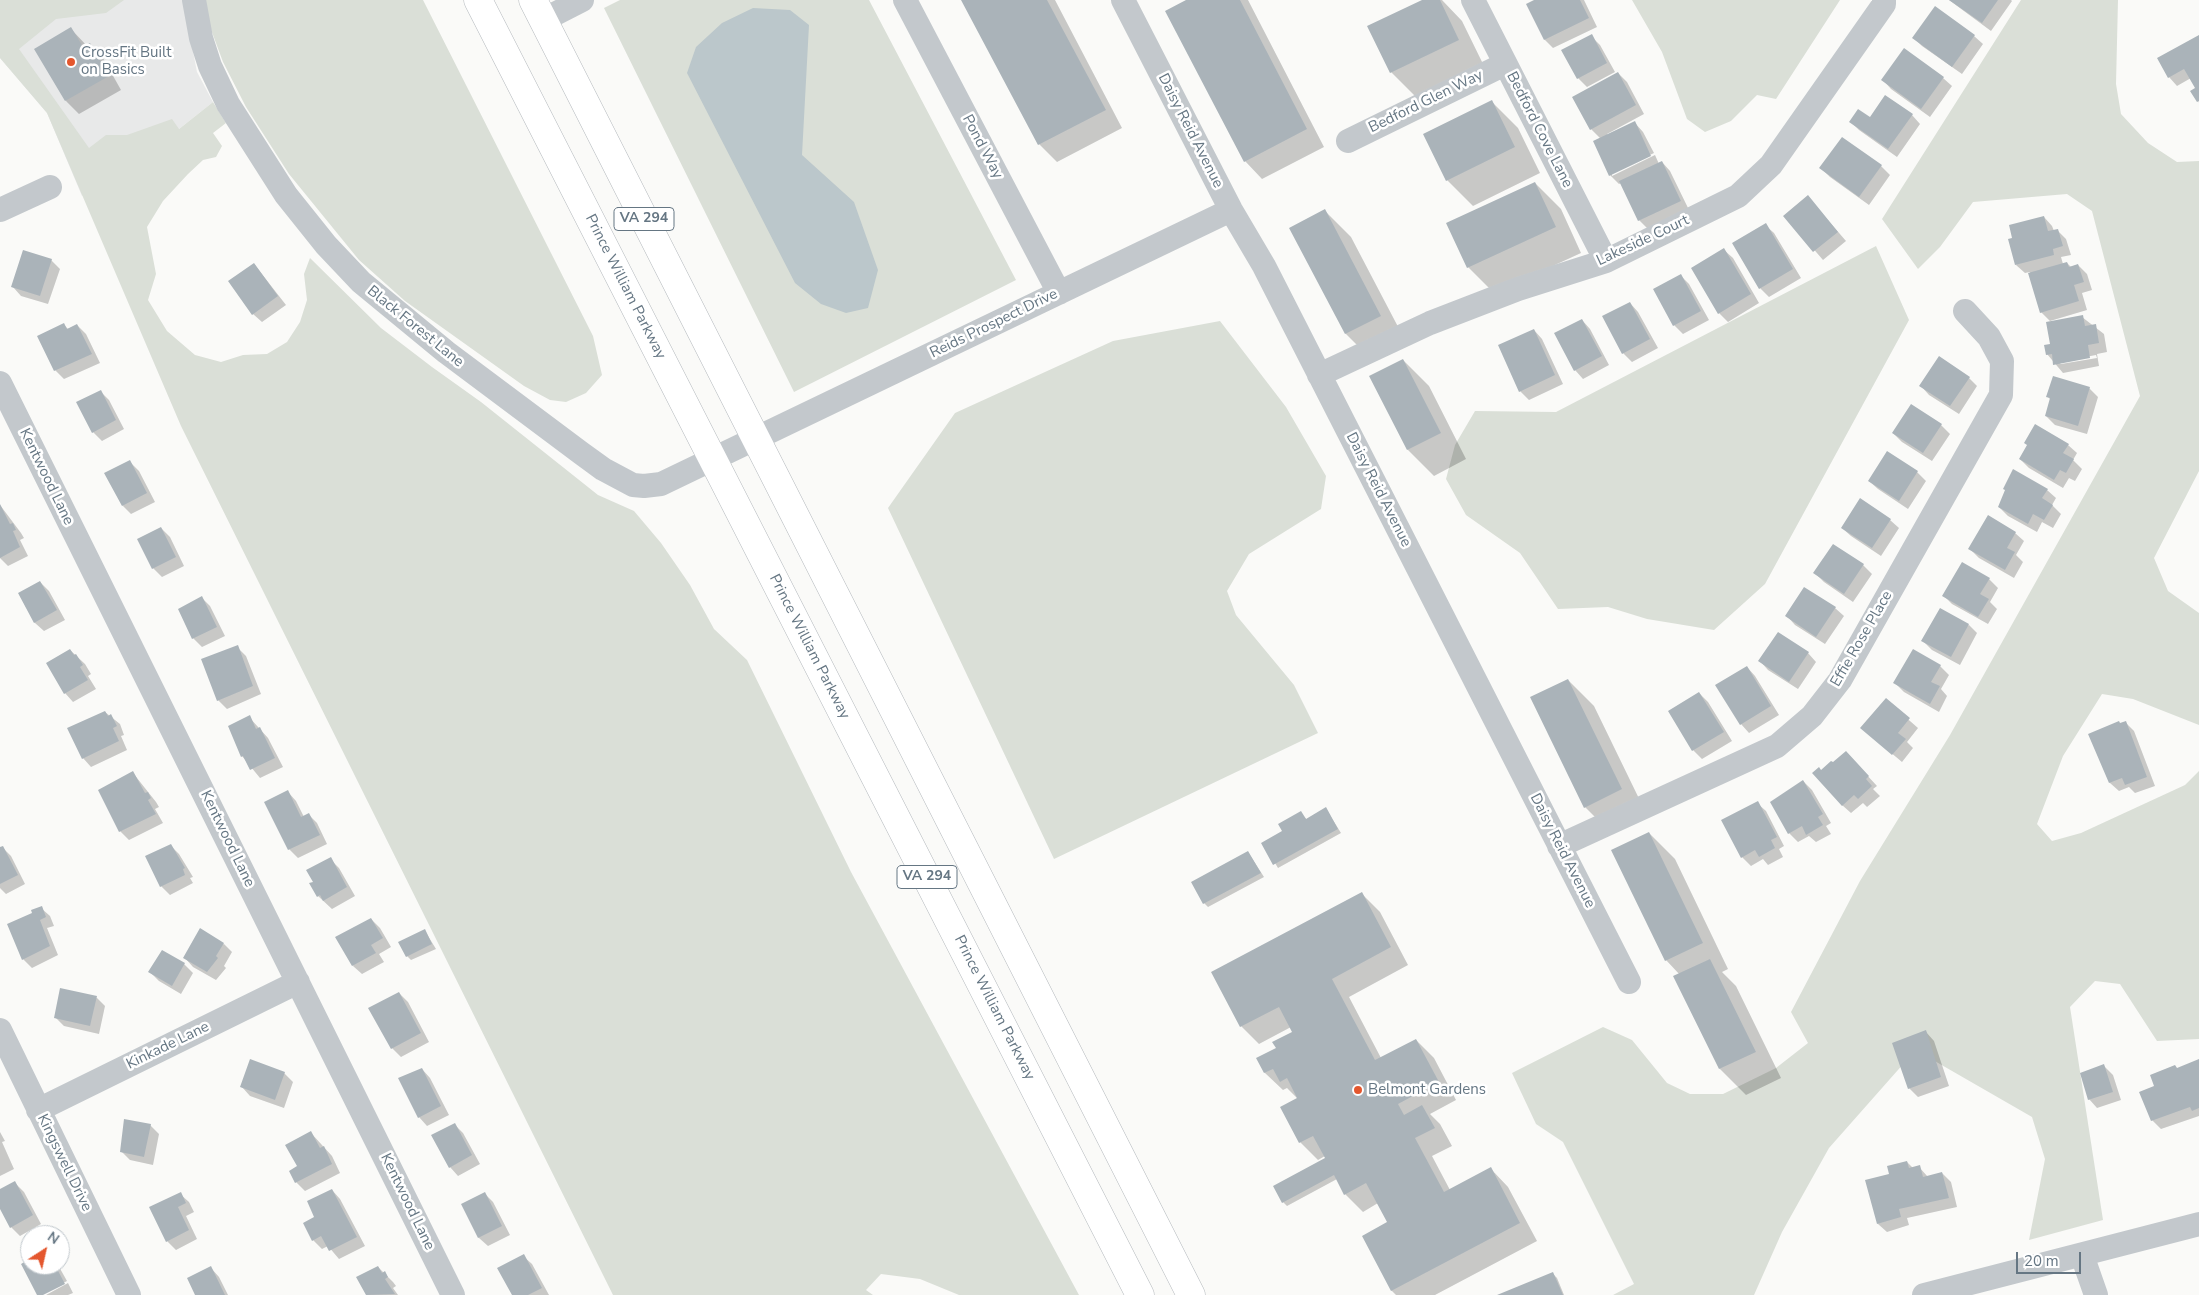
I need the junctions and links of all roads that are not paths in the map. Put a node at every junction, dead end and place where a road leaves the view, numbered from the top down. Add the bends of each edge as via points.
1 (194, 0) edge
2 (478, 0) edge
3 (582, 0) edge
4 (905, 0) edge
5 (1473, 0) edge
6 (1884, 0) edge
7 (1126, 1) edge
8 (538, 10) edge
9 (1505, 64) junction
10 (1348, 141) dead end
11 (50, 186) dead end
12 (0, 210) edge
13 (1231, 210) junction
14 (1606, 261) junction
15 (1059, 293) junction
16 (1965, 311) dead end
17 (1319, 375) junction
18 (0, 384) edge
19 (756, 438) junction
20 (713, 459) junction
21 (1559, 846) junction
22 (298, 982) junction
23 (1629, 982) dead end
24 (0, 1030) edge
25 (38, 1110) junction
26 (2199, 1224) edge
27 (2082, 1255) junction
28 (129, 1295) edge
29 (453, 1295) edge
30 (1140, 1295) edge
31 (1191, 1295) edge
32 (1924, 1295) edge
33 (2096, 1295) edge

1 - 20 street, Black Forest Lane via 210,66 228,104 286,195 361,282 446,352 581,453 623,480 644,486 661,484
2 - 20 highway, Prince William Parkway / VA 294
3 - 8 street
4 - 15 street, Pond Way
5 - 9 street, Bedford Cove Lane
6 - 14 street, Lakeside Court via 1771,165 1738,196
7 - 13 street, Daisy Reid Avenue
8 - 19 highway, VA 294
9 - 10 street, Bedford Glen Way
9 - 14 street, Bedford Cove Lane
11 - 12 street
13 - 15 street, Reids Prospect Drive
13 - 17 street, Daisy Reid Avenue via 1264,266
14 - 17 street, Lakeside Court via 1518,289 1430,323
15 - 19 street, Reids Prospect Drive
16 - 21 street, Effie Rose Place via 1989,337 2002,361 2001,395 1829,694 1812,716 1776,746
17 - 21 street, Daisy Reid Avenue
18 - 22 street, Kentwood Lane
19 - 20 street, Black Forest Lane
19 - 31 highway, VA 294
20 - 30 highway, Prince William Parkway / VA 294
21 - 23 street, Daisy Reid Avenue
22 - 25 street, Kinkade Lane
22 - 29 street, Kentwood Lane
24 - 25 street, Kingswell Drive
25 - 28 street, Kingswell Drive
26 - 27 street
27 - 32 street
27 - 33 street

